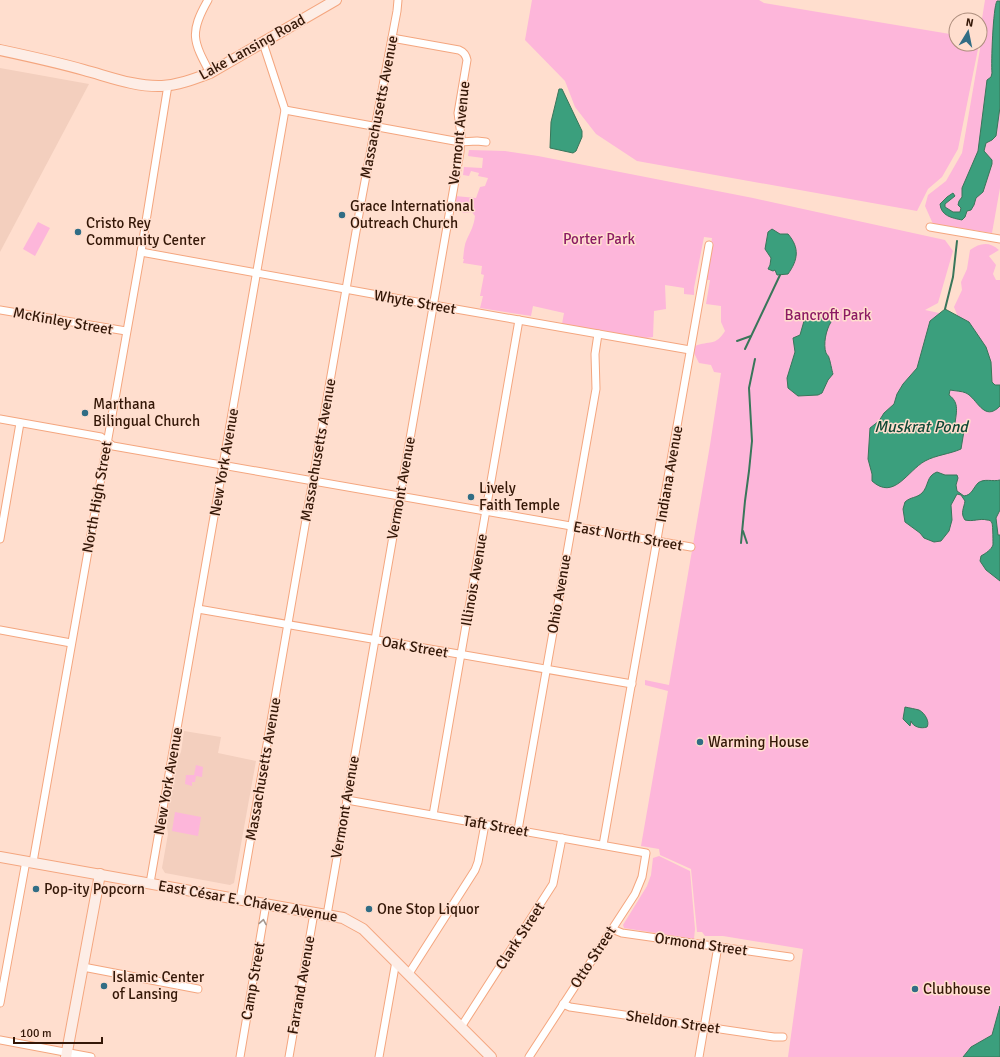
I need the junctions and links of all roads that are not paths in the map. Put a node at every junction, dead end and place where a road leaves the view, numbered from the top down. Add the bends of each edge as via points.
1 (208, 0) edge
2 (398, 0) edge
3 (334, 1) edge
4 (392, 38) junction
5 (263, 43) junction
6 (0, 50) edge
7 (210, 73) junction
8 (168, 85) junction
9 (285, 110) junction
10 (376, 126) junction
11 (460, 142) junction
12 (486, 142) dead end
13 (930, 227) dead end
14 (1000, 239) edge
15 (709, 245) dead end
16 (140, 252) junction
17 (257, 273) junction
18 (346, 290) junction
19 (433, 305) junction
20 (0, 310) edge
21 (519, 320) junction
22 (126, 331) junction
23 (598, 334) junction
24 (690, 350) junction
25 (0, 419) edge
26 (20, 423) junction
27 (107, 442) junction
28 (223, 465) junction
29 (313, 481) junction
30 (400, 496) junction
31 (486, 511) junction
32 (571, 526) junction
33 (0, 539) edge
34 (657, 541) junction
35 (691, 547) dead end
36 (198, 609) junction
37 (288, 625) junction
38 (0, 630) edge
39 (375, 640) junction
40 (71, 643) junction
41 (461, 655) junction
42 (546, 670) junction
43 (632, 684) junction
44 (347, 800) junction
45 (433, 815) junction
46 (485, 824) junction
47 (518, 830) junction
48 (562, 838) junction
49 (603, 845) junction
50 (646, 853) joint
51 (0, 857) edge
52 (30, 862) junction
53 (100, 874) junction
54 (150, 883) junction
55 (240, 900) junction
56 (266, 904) junction
57 (314, 913) junction
58 (327, 915) junction
59 (612, 928) junction
60 (718, 946) junction
61 (790, 957) dead end
62 (396, 961) junction
63 (83, 967) junction
64 (408, 975) junction
65 (198, 989) dead end
66 (0, 1003) edge
67 (563, 1004) junction
68 (704, 1026) junction
69 (461, 1027) junction
70 (783, 1037) dead end
71 (0, 1040) edge
72 (67, 1055) edge
73 (487, 1055) edge
74 (91, 1057) edge
75 (240, 1057) edge
76 (289, 1057) edge
77 (379, 1057) edge
78 (529, 1057) edge
79 (699, 1057) edge

1 - 7 street via 196,23 195,36 199,52
2 - 4 street, Massachusetts Avenue
3 - 5 street, Lake Lansing Road
4 - 10 street, Massachusetts Avenue
4 - 11 street, Vermont Avenue via 459,50 466,56 458,113
5 - 7 street, Lake Lansing Road
5 - 9 street, New York Avenue
6 - 8 street, Lake Lansing Road via 129,82
7 - 8 street, Lake Lansing Road
8 - 16 street, North High Street
9 - 10 street
9 - 17 street, New York Avenue
10 - 11 street
10 - 18 street, Massachusetts Avenue
11 - 12 street
11 - 19 street, Vermont Avenue
13 - 14 street
15 - 24 street, Indiana Avenue
16 - 17 street, Whyte Street
16 - 22 street, North High Street
17 - 18 street, Whyte Street
17 - 28 street, New York Avenue
18 - 19 street, Whyte Street
18 - 29 street, Massachusetts Avenue
19 - 21 street, Whyte Street
19 - 30 street, Vermont Avenue
20 - 22 street, McKinley Street
21 - 23 street, Whyte Street
21 - 31 street, Illinois Avenue
22 - 27 street, North High Street
23 - 24 street, Whyte Street
23 - 32 street, Ohio Avenue via 595,354 596,389
24 - 34 street, Indiana Avenue
25 - 26 street, East North Street
26 - 27 street, East North Street via 101,437
26 - 33 street
27 - 28 street, East North Street via 113,446
27 - 40 street, North High Street
28 - 29 street, East North Street
28 - 36 street, New York Avenue
29 - 30 street, East North Street
29 - 37 street, Massachusetts Avenue
30 - 31 street, East North Street
30 - 39 street, Vermont Avenue
31 - 32 street, East North Street
31 - 41 street, Illinois Avenue
32 - 34 street, East North Street
32 - 42 street, Ohio Avenue
34 - 35 street, East North Street
34 - 43 street, Indiana Avenue
36 - 37 street, Oak Street
36 - 54 street, New York Avenue
37 - 39 street, Oak Street
37 - 55 street, Massachusetts Avenue
38 - 40 street
39 - 41 street, Oak Street
39 - 44 street, Vermont Avenue
40 - 52 street, North High Street
41 - 42 street, Oak Street
41 - 45 street, Illinois Avenue
42 - 43 street, Oak Street
42 - 47 street, Ohio Avenue
43 - 49 street, Indiana Avenue
44 - 45 street, Taft Street
44 - 58 street, Vermont Avenue
45 - 46 street, Taft Street
46 - 47 street, Taft Street
46 - 64 street via 478,862 474,870
47 - 48 street, Taft Street
48 - 49 street, Taft Street
48 - 69 street, Clark Street via 553,884
49 - 50 street, Taft Street
50 - 59 street, Otto Street via 639,886
51 - 52 street, East César E. Chávez Avenue
52 - 53 street, East César E. Chávez Avenue
52 - 66 street, North High Street
53 - 54 street, East César E. Chávez Avenue
53 - 63 street
54 - 55 street, East César E. Chávez Avenue
55 - 56 street, East César E. Chávez Avenue
56 - 57 street, East César E. Chávez Avenue
75 -> 56 street, Camp Street
57 - 58 street, East César E. Chávez Avenue
57 - 76 street, Farrand Avenue
58 - 62 street, East César E. Chávez Avenue via 343,918 363,929
59 - 60 street, Ormond Street via 620,932
59 - 67 street, Otto Street
60 - 61 street, Ormond Street
60 - 68 street
62 - 64 street, East César E. Chávez Avenue
62 - 77 street
63 - 65 street
63 - 72 street
64 - 69 street, East César E. Chávez Avenue
67 - 68 street, Sheldon Street
67 - 78 street, Otto Street
68 - 70 street, Sheldon Street
68 - 79 street
69 - 73 street, East César E. Chávez Avenue
71 - 72 street
72 - 74 street

